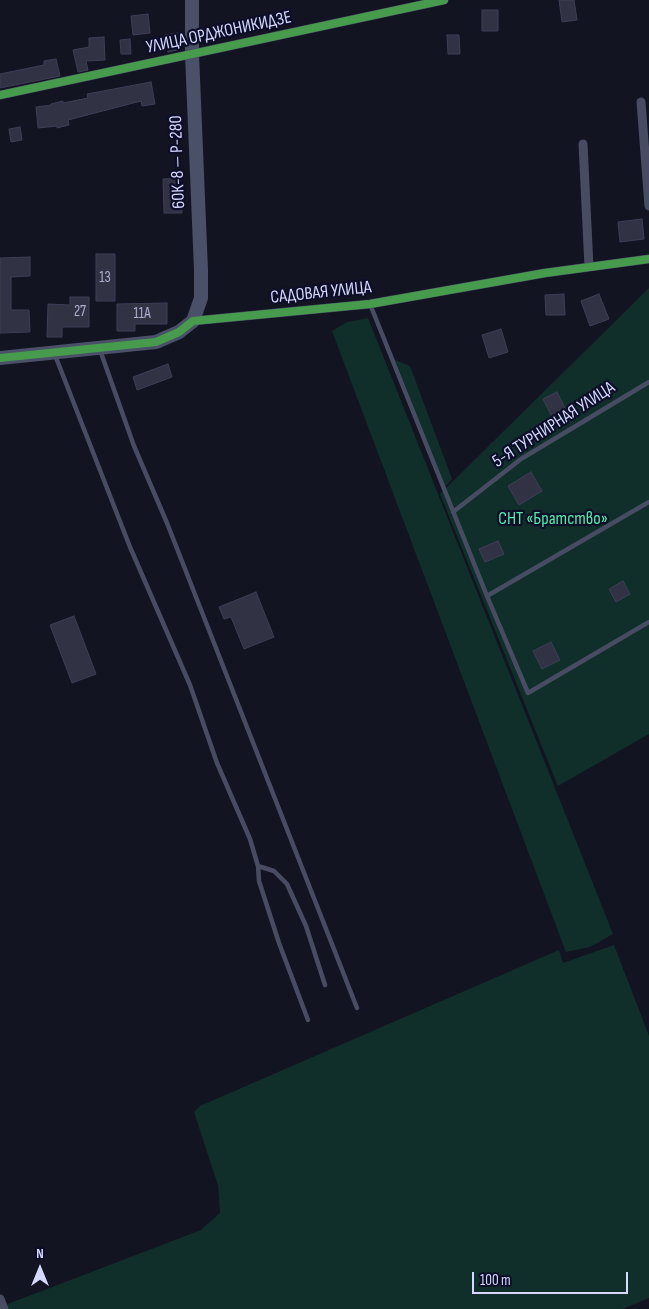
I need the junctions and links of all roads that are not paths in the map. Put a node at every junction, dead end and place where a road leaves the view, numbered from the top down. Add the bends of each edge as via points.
1 (192, 0) edge
2 (444, 0) edge
3 (192, 54) junction
4 (0, 95) edge
5 (641, 102) dead end
6 (583, 144) dead end
7 (649, 206) edge
8 (649, 259) edge
9 (590, 267) junction
10 (370, 304) junction
11 (193, 321) junction
12 (99, 348) junction
13 (54, 353) junction
14 (0, 358) edge
15 (649, 382) edge
16 (649, 502) edge
17 (453, 512) junction
18 (487, 596) junction
19 (649, 622) edge
20 (258, 866) junction
21 (325, 985) dead end
22 (358, 1008) dead end
23 (308, 1020) dead end
24 (0, 1299) edge
25 (4, 1309) edge

1 - 3 street, 60К-8 — Р-280
2 - 3 street, УЛИЦА ОРДЖОНИКИДЗЕ
3 - 4 street, УЛИЦА ОРДЖОНИКИДЗЕ
3 - 11 street, 60К-8 — Р-280 via 201,270 201,298
5 - 7 street
6 - 9 street
8 - 9 street, САДОВАЯ УЛИЦА
9 - 10 street, САДОВАЯ УЛИЦА
10 - 11 street, САДОВАЯ УЛИЦА
10 - 17 lane
11 - 12 street, САДОВАЯ УЛИЦА via 179,332 156,342
12 - 13 street, САДОВАЯ УЛИЦА
12 - 22 lane via 134,446
13 - 14 street, САДОВАЯ УЛИЦА
13 - 20 lane via 130,547 190,685
15 - 17 lane, 5-Я ТУРНИРНАЯ УЛИЦА via 521,459
16 - 18 lane
17 - 18 lane
18 - 19 lane via 528,693
20 - 21 lane via 274,871 287,884 306,926
20 - 23 lane via 259,881 279,943
24 - 25 street

